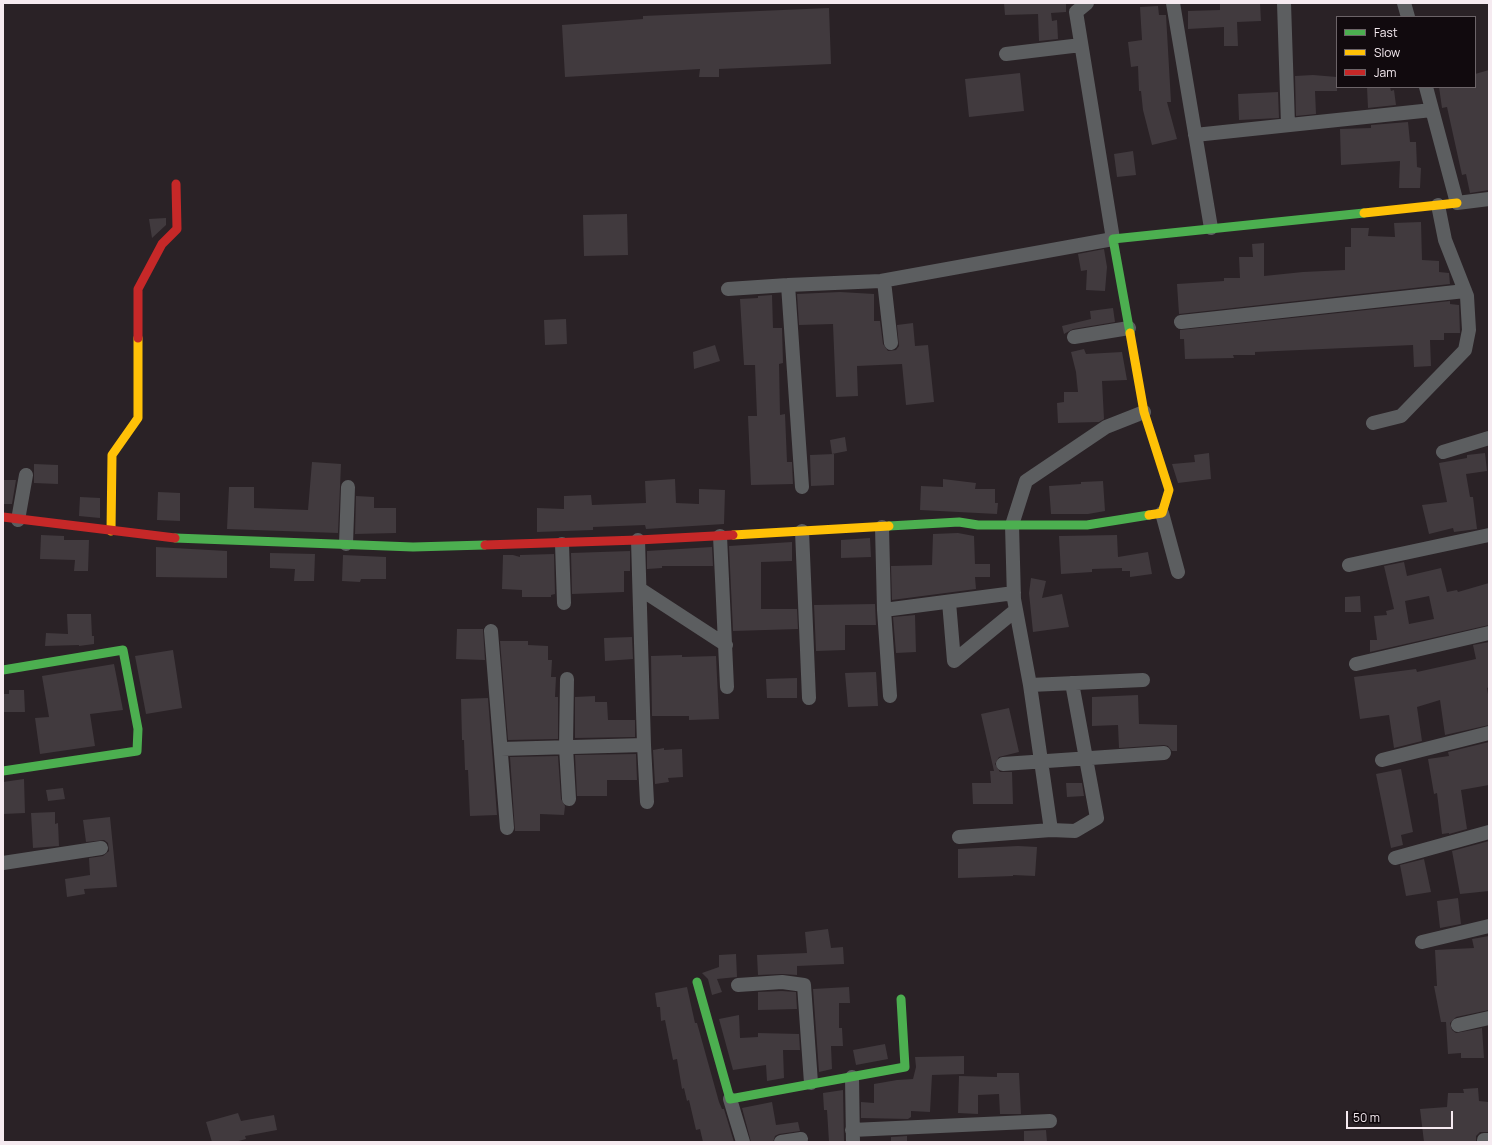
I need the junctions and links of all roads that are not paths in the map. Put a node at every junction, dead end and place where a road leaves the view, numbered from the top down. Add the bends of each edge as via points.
1 (1087, 3) edge
2 (1173, 3) edge
3 (1284, 3) edge
4 (1404, 3) edge
5 (1408, 16) edge
6 (1081, 45) junction
7 (1006, 54) dead end
8 (1426, 88) edge
9 (1432, 110) junction
10 (1288, 125) junction
11 (1196, 135) junction
12 (176, 184) dead end
13 (1489, 199) edge
14 (1457, 203) junction
15 (1438, 206) junction
16 (1211, 228) junction
17 (1114, 239) junction
18 (884, 281) junction
19 (788, 285) junction
20 (728, 289) dead end
21 (1465, 291) junction
22 (1180, 322) dead end
23 (1129, 328) junction
24 (1074, 337) dead end
25 (891, 343) dead end
26 (1144, 412) junction
27 (1373, 423) dead end
28 (1489, 438) edge
29 (1443, 452) dead end
30 (26, 475) dead end
31 (802, 486) dead end
32 (348, 487) dead end
33 (1162, 513) junction
34 (3, 517) edge
35 (18, 520) junction
36 (1012, 525) junction
37 (882, 527) junction
38 (111, 530) junction
39 (802, 530) junction
40 (1489, 534) edge
41 (720, 536) junction
42 (638, 540) junction
43 (346, 544) junction
44 (562, 544) junction
45 (1349, 565) dead end
46 (1178, 572) dead end
47 (640, 589) junction
48 (1014, 594) junction
49 (948, 602) junction
50 (564, 603) dead end
51 (884, 610) junction
52 (1016, 610) junction
53 (491, 631) dead end
54 (1489, 632) edge
55 (726, 645) junction
56 (1356, 664) dead end
57 (3, 670) edge
58 (567, 679) dead end
59 (1143, 680) dead end
60 (1072, 683) junction
61 (1030, 685) junction
62 (728, 687) dead end
63 (890, 696) dead end
64 (809, 698) dead end
65 (1489, 733) edge
66 (644, 745) junction
67 (566, 748) junction
68 (501, 749) junction
69 (1164, 753) dead end
70 (1086, 758) junction
71 (1041, 760) junction
72 (1382, 760) dead end
73 (1003, 764) dead end
74 (3, 771) edge
75 (569, 799) dead end
76 (647, 802) dead end
77 (507, 828) dead end
78 (1051, 830) junction
79 (1489, 832) edge
80 (960, 837) dead end
81 (101, 848) dead end
82 (1396, 858) dead end
83 (3, 862) edge
84 (1489, 926) edge
85 (1422, 942) dead end
86 (697, 982) dead end
87 (738, 985) dead end
88 (901, 999) dead end
89 (1489, 1018) edge
90 (1458, 1025) dead end
91 (852, 1076) junction
92 (811, 1083) junction
93 (730, 1098) junction
94 (1050, 1121) dead end
95 (852, 1136) edge
96 (801, 1139) dead end
97 (1489, 1140) edge
98 (743, 1142) edge
99 (781, 1142) edge
100 (1484, 1142) edge

1 - 6 street via 1076,12
2 - 11 street
3 - 10 street
4 - 5 street
6 - 7 street
6 - 17 street
8 - 9 street
9 - 10 street
9 - 14 street
10 - 11 street
11 - 16 street
12 - 38 street via 178,229 162,244 138,288 138,418 112,455
13 - 14 street
14 - 15 street
15 - 16 street
15 - 21 street via 1446,240
16 - 17 street
17 - 18 street
17 - 23 street
18 - 19 street
18 - 25 street
19 - 20 street
19 - 31 street
21 - 22 street
21 - 27 street via 1469,330 1465,350 1401,416
23 - 24 street
23 - 26 street
26 - 33 street via 1169,490
26 - 36 street via 1106,427 1026,481
28 - 29 street
30 - 35 street
32 - 43 street
33 - 36 street via 1087,525
33 - 46 street
34 - 35 street
35 - 38 street
36 - 37 street via 959,522
36 - 48 street
37 - 39 street
37 - 51 street
38 - 43 street via 177,538
39 - 41 street
39 - 64 street
40 - 45 street
41 - 42 street
41 - 55 street
42 - 44 street
42 - 47 street
43 - 44 street via 413,547
44 - 50 street
47 - 55 street
47 - 66 street
48 - 49 street
48 - 52 street
49 - 51 street
49 - 52 street via 954,661
51 - 63 street
52 - 61 street
53 - 68 street
54 - 56 street
55 - 62 street
57 - 74 street via 123,650 138,730 137,751
58 - 67 street
59 - 60 street
60 - 61 street
60 - 70 street
61 - 71 street
65 - 72 street
66 - 67 street
66 - 76 street
67 - 68 street
67 - 75 street
68 - 77 street
69 - 70 street
70 - 71 street
70 - 78 street via 1097,818 1075,831
71 - 73 street
71 - 78 street
78 - 80 street
79 - 82 street
81 - 83 street
84 - 85 street
86 - 93 street
87 - 92 street via 782,982 804,984
88 - 91 street via 905,1067
89 - 90 street
91 - 92 street
91 - 95 street
92 - 93 street
93 - 98 street
94 - 95 street
96 - 99 street
97 - 100 street

